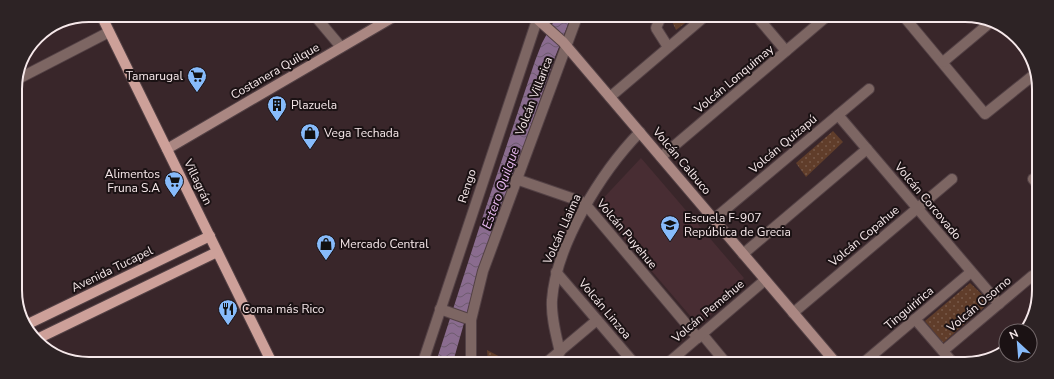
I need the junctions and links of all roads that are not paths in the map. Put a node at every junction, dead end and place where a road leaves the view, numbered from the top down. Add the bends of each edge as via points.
1 (105, 22) edge
2 (320, 22) edge
3 (385, 22) edge
4 (535, 22) edge
5 (540, 22) edge
6 (575, 22) edge
7 (659, 22) edge
8 (698, 22) edge
9 (761, 22) edge
10 (820, 22) edge
11 (908, 22) edge
12 (986, 26) edge
13 (110, 32) junction
14 (565, 44) junction
15 (341, 47) junction
16 (668, 47) junction
17 (786, 51) junction
18 (943, 62) junction
19 (23, 76) edge
20 (1031, 77) edge
21 (869, 89) dead end
22 (610, 97) junction
23 (838, 115) junction
24 (640, 132) junction
25 (867, 149) junction
26 (167, 150) junction
27 (661, 157) junction
28 (516, 179) junction
29 (952, 179) dead end
30 (586, 205) junction
31 (917, 208) junction
32 (714, 219) junction
33 (210, 236) junction
34 (217, 252) junction
35 (743, 254) junction
36 (556, 272) junction
37 (971, 272) junction
38 (1032, 276) dead end
39 (766, 280) junction
40 (999, 304) junction
41 (444, 310) junction
42 (793, 313) junction
43 (469, 319) junction
44 (915, 319) junction
45 (597, 320) junction
46 (31, 323) edge
47 (41, 336) edge
48 (700, 336) junction
49 (943, 351) junction
50 (560, 352) junction
51 (269, 357) edge
52 (425, 357) edge
53 (471, 357) edge
54 (554, 357) edge
55 (629, 357) edge
56 (675, 357) edge
57 (720, 357) edge
58 (831, 357) edge
59 (870, 357) edge
60 (948, 357) edge

1 - 13 main road, Villagrán
2 - 15 street
3 - 15 street, Costanera Quilque
4 - 41 street, Rengo
5 - 14 street, Volcán Calbuco
6 - 14 street, Volcán Villarica
7 - 16 street via 656,28
8 - 16 street
9 - 17 street
10 - 17 street, Volcán Lonquimay
11 - 18 street
12 - 18 street
13 - 19 street
13 - 26 main road, Villagrán
14 - 22 street, Volcán Calbuco
14 - 28 street, Volcán Villarica
15 - 26 street, Costanera Quilque
16 - 22 street
17 - 27 street, Volcán Lonquimay
18 - 20 street via 985,114
21 - 23 street, Volcán Quizapú
22 - 24 street, Volcán Calbuco
23 - 25 street, Volcán Corcovado
23 - 32 street, Volcán Quizapú
24 - 27 street, Volcán Calbuco
24 - 30 street, Volcán Llaima via 599,182
25 - 31 street, Volcán Corcovado
25 - 35 street
26 - 33 main road, Villagrán
27 - 32 street, Volcán Calbuco
28 - 30 street, Volcán Puyehue
28 - 43 street, Volcán Villarica via 483,271
29 - 31 street, Volcán Copahue
30 - 36 street, Volcán Llaima
30 - 48 street, Volcán Puyehue
31 - 37 street, Volcán Corcovado
31 - 42 street, Volcán Copahue
32 - 35 street, Volcán Calbuco
33 - 34 main road, Villagrán
33 - 46 main road, Avenida Tucapel
34 - 47 main road
34 - 51 main road, Villagrán
35 - 39 street, Volcán Calbuco
36 - 45 street, Volcán Linzoa
36 - 50 street, Volcán Llaima via 552,301 554,330
37 - 40 street, Volcán Corcovado
37 - 44 street, Tinguiririca
38 - 40 street, Volcán Osorno
39 - 42 street, Volcán Calbuco
39 - 48 street, Volcán Pemehue
40 - 49 street, Volcán Osorno
41 - 43 street
41 - 52 street, Rengo
42 - 58 street, Volcán Calbuco
43 - 53 street, Volcán Villarica
44 - 49 street
44 - 59 street, Tinguiririca
45 - 50 street
45 - 55 street, Volcán Linzoa
48 - 56 street, Volcán Pemehue
48 - 57 street, Volcán Puyehue
49 - 60 street
50 - 54 street

